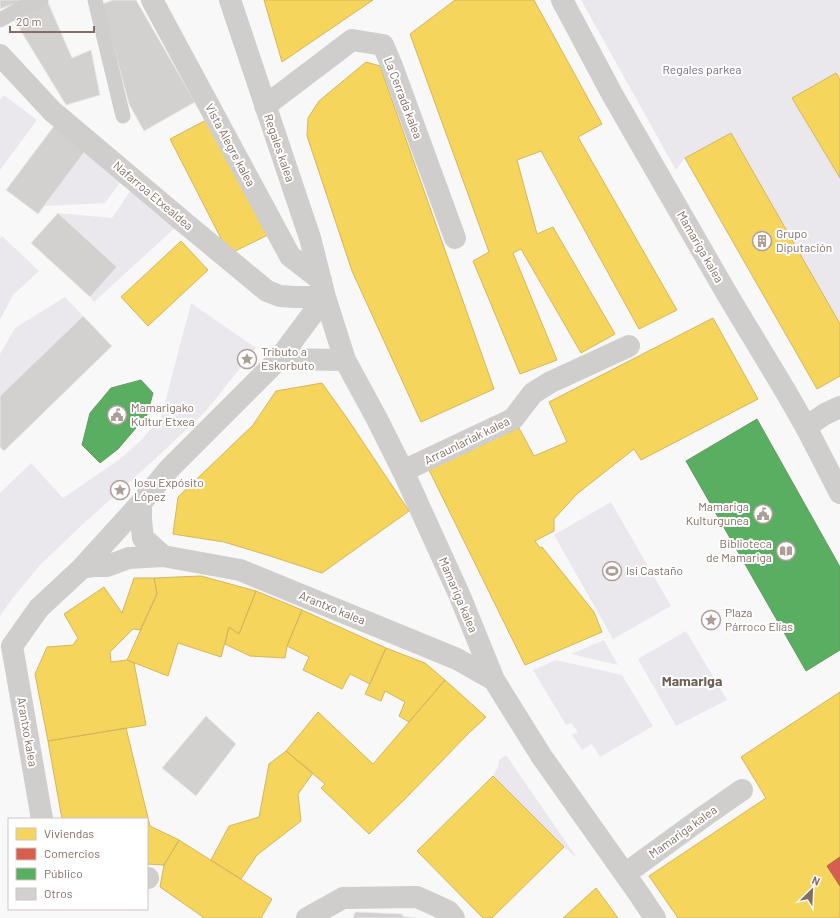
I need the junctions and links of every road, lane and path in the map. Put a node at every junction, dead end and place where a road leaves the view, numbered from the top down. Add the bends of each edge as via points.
1 (41, 0) edge
2 (95, 0) edge
3 (152, 0) edge
4 (230, 0) edge
5 (562, 0) edge
6 (0, 20) edge
7 (0, 55) edge
8 (265, 106) junction
9 (123, 116) dead end
10 (456, 238) dead end
11 (323, 288) junction
12 (629, 346) dead end
13 (279, 359) junction
14 (345, 360) junction
15 (840, 407) edge
16 (806, 428) junction
17 (403, 471) junction
18 (840, 493) edge
19 (141, 503) junction
20 (163, 556) junction
21 (82, 568) junction
22 (6, 649) edge
23 (494, 680) junction
24 (742, 790) dead end
25 (42, 818) edge
26 (625, 874) junction
27 (307, 918) edge
28 (454, 918) edge
29 (655, 918) edge

1 - 6 lane
2 - 9 lane
3 - 11 street, Vista Alegre kalea via 290,256
4 - 8 street, Regales kalea
5 - 16 street, Mamariga kalea via 612,94
7 - 11 street, Nafarroa Etxealdea via 52,111 267,291 280,296 295,297
8 - 10 street, La Cerrada kalea via 352,40 383,45
8 - 11 street, Regales kalea via 310,238
11 - 13 street, Arantxo kalea
11 - 14 street, Mamariga kalea
12 - 17 street, Arraunlariak kalea via 533,393 513,419
13 - 14 street
13 - 19 street, Arantxo kalea via 169,469
14 - 17 street, Mamariga kalea
15 - 16 street
16 - 18 street, Mamariga kalea
17 - 23 street, Mamariga kalea via 459,594
19 - 20 street via 143,538
19 - 21 street, Arantxo kalea
20 - 21 street, Arantxo kalea via 129,558 107,566
20 - 23 street, Arantxo kalea via 240,570 457,659
21 - 22 street, Arantxo kalea via 39,608
22 - 25 street, Arantxo kalea
23 - 26 street, Mamariga kalea via 542,757
24 - 26 street, Mamariga kalea
26 - 29 street, Mamariga kalea
27 - 28 street via 343,898 409,897 417,897 448,911

